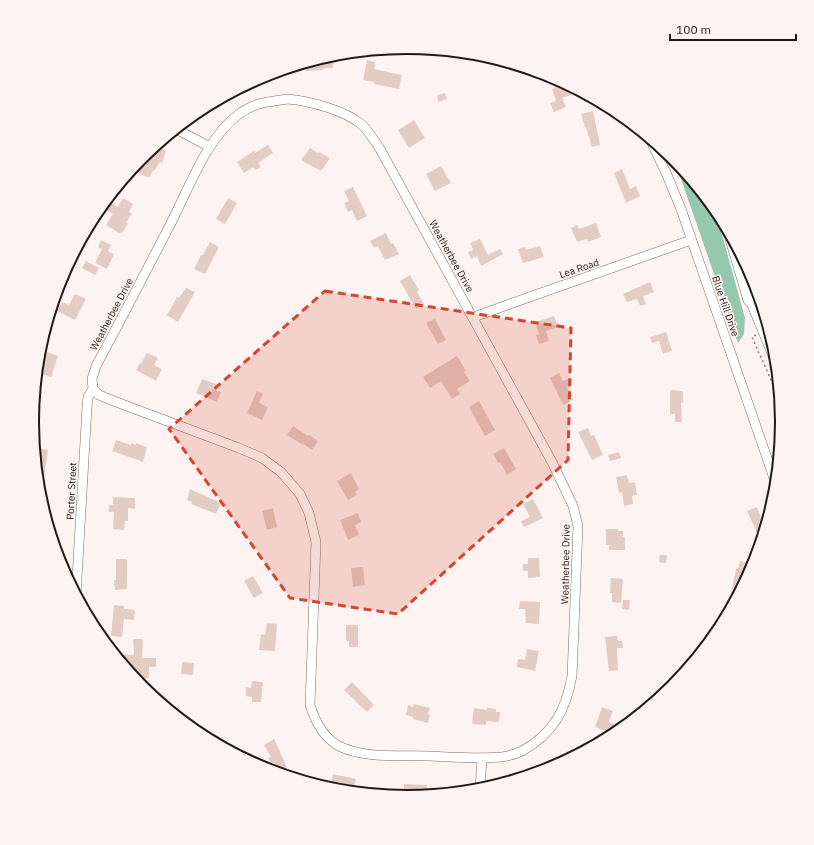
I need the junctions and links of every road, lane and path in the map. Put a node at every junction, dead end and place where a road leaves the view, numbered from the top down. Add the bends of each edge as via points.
1 (182, 132) edge
2 (210, 147) junction
3 (656, 152) edge
4 (691, 240) junction
5 (740, 268) edge
6 (750, 300) joint
7 (474, 317) junction
8 (762, 331) junction
9 (764, 336) edge
10 (773, 384) edge
11 (93, 389) junction
12 (772, 472) edge
13 (77, 584) edge
14 (482, 758) junction
15 (480, 783) edge

1 - 2 street
2 - 7 street, Weatherbee Drive via 238,114 259,103 301,100 354,119 370,134 380,149
2 - 11 street, Weatherbee Drive via 96,366 92,379
3 - 4 street, Blue Hill Drive
4 - 7 street, Lea Road
4 - 12 street, Blue Hill Drive
5 - 6 highway
6 - 8 street
7 - 14 street, Weatherbee Drive via 552,462 573,506 578,526 572,676 569,694 546,734 536,742 504,757
8 - 9 street
8 - 10 path via 752,337
11 - 13 street, Porter Street via 86,407
11 - 14 street, Weatherbee Drive via 99,395 119,404 262,458 281,472 300,494 310,513 316,542 310,701 316,720 330,740 343,748 362,753
14 - 15 street

